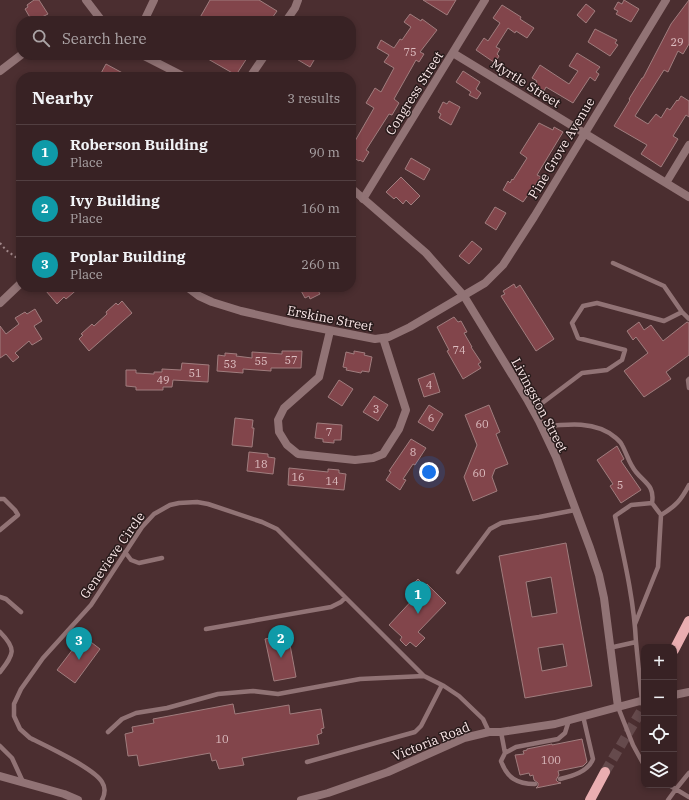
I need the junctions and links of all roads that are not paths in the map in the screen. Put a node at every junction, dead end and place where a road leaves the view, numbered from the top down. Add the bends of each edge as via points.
1 (86, 0) edge
2 (154, 0) edge
3 (298, 0) edge
4 (485, 0) edge
5 (666, 0) edge
6 (98, 16) edge
7 (146, 16) edge
8 (289, 16) edge
9 (453, 53) junction
10 (16, 59) edge
11 (152, 60) edge
12 (262, 60) edge
13 (0, 71) edge
14 (175, 72) edge
15 (253, 72) edge
16 (584, 133) junction
17 (689, 146) edge
18 (666, 183) junction
19 (356, 193) edge
20 (689, 198) edge
21 (363, 199) junction
22 (613, 263) dead end
23 (16, 288) edge
24 (194, 292) edge
25 (464, 296) junction
26 (0, 303) edge
27 (682, 312) junction
28 (689, 319) edge
29 (330, 331) junction
30 (383, 338) junction
31 (689, 379) edge
32 (689, 388) edge
33 (533, 410) junction
34 (541, 427) junction
35 (689, 485) edge
36 (0, 499) edge
37 (652, 503) junction
38 (576, 510) junction
39 (661, 515) junction
40 (0, 530) edge
41 (126, 552) junction
42 (162, 558) dead end
43 (458, 572) dead end
44 (0, 597) edge
45 (346, 598) junction
46 (21, 612) dead end
47 (689, 621) edge
48 (635, 624) junction
49 (206, 629) dead end
50 (0, 632) edge
51 (636, 642) junction
52 (677, 644) edge
53 (609, 648) junction
54 (0, 672) edge
55 (424, 676) junction
56 (641, 684) edge
57 (442, 685) junction
58 (689, 692) edge
59 (677, 694) edge
60 (641, 701) edge
61 (618, 707) junction
62 (583, 716) junction
63 (569, 720) junction
64 (108, 732) dead end
65 (489, 732) junction
66 (501, 732) junction
67 (0, 746) edge
68 (504, 753) junction
69 (641, 760) edge
70 (307, 762) dead end
71 (605, 772) tunnel mouth
72 (689, 773) edge
73 (0, 776) edge
74 (560, 779) dead end
75 (23, 782) junction
76 (535, 784) dead end
77 (676, 789) junction
78 (689, 797) edge
79 (78, 800) edge
80 (102, 800) edge
81 (301, 800) edge
82 (590, 800) edge
83 (668, 800) edge

1 - 6 street
2 - 7 street
3 - 8 street
4 - 9 street, Congress Street
5 - 16 street, Pine Grove Avenue
9 - 16 street, Myrtle Street
9 - 21 street, Congress Street
10 - 13 street
11 - 14 street
12 - 15 street
16 - 18 street, Myrtle Street
16 - 25 street, Pine Grove Avenue via 503,265 485,283
17 - 18 street
18 - 20 street, Myrtle Street
19 - 21 street, Livingston Street
21 - 25 street, Livingston Street via 426,253
22 - 27 lane via 664,286
23 - 26 street
24 - 29 street, Erskine Street via 212,302 241,311
25 - 30 street, Erskine Street via 410,327
25 - 33 street, Livingston Street
27 - 28 lane
27 - 33 lane via 664,321 597,303 583,306 572,323 578,338 625,350 622,360 606,370 582,373
29 - 30 street, Erskine Street via 375,339
29 - 30 street via 319,378 284,408 278,420 279,432 287,445 298,454 355,460 383,454 400,429 406,410
31 - 32 lane
33 - 34 street, Livingston Street
34 - 37 lane via 561,424 584,425 608,432 622,444 636,472 648,483 654,496
34 - 38 street, Livingston Street via 556,457
35 - 39 lane via 682,499
36 - 40 lane via 4,499 18,515
37 - 39 lane
37 - 48 lane via 631,505 615,516
38 - 43 lane via 501,523 490,529
38 - 53 street, Livingston Street via 599,575
39 - 48 lane via 658,567
41 - 42 lane via 131,560 139,563
41 - 45 lane, Genevieve Circle via 148,520 162,509 179,502 208,504 276,529
41 - 80 lane, Genevieve Circle via 91,604 43,658 16,697 13,710 16,723 30,738 98,777 105,792
44 - 46 lane via 6,598
45 - 49 lane via 331,607
45 - 55 lane, Genevieve Circle
47 - 52 main road
48 - 51 lane
50 - 54 lane via 11,644 12,652
51 - 53 lane
51 - 56 lane
53 - 61 street, Livingston Street
55 - 57 lane
55 - 64 lane via 360,679 278,694 253,691 218,694 167,708 136,713 122,719
57 - 65 lane via 459,696 483,718
57 - 70 lane via 421,726 415,732
58 - 59 street
60 - 61 street, Victoria Road
61 - 62 street, Victoria Road
61 - 69 lane
62 - 63 street, Victoria Road
62 - 74 lane via 593,759 581,772
63 - 66 street, Victoria Road
63 - 68 lane via 565,732 558,738 516,747
65 - 66 street, Victoria Road
65 - 81 street, Victoria Road via 459,740 388,772
66 - 68 lane
67 - 75 lane via 12,758
68 - 76 lane via 501,761 505,771 521,783
71 - 82 main road
72 - 77 lane
73 - 75 street
75 - 79 street
77 - 78 lane
77 - 83 lane

